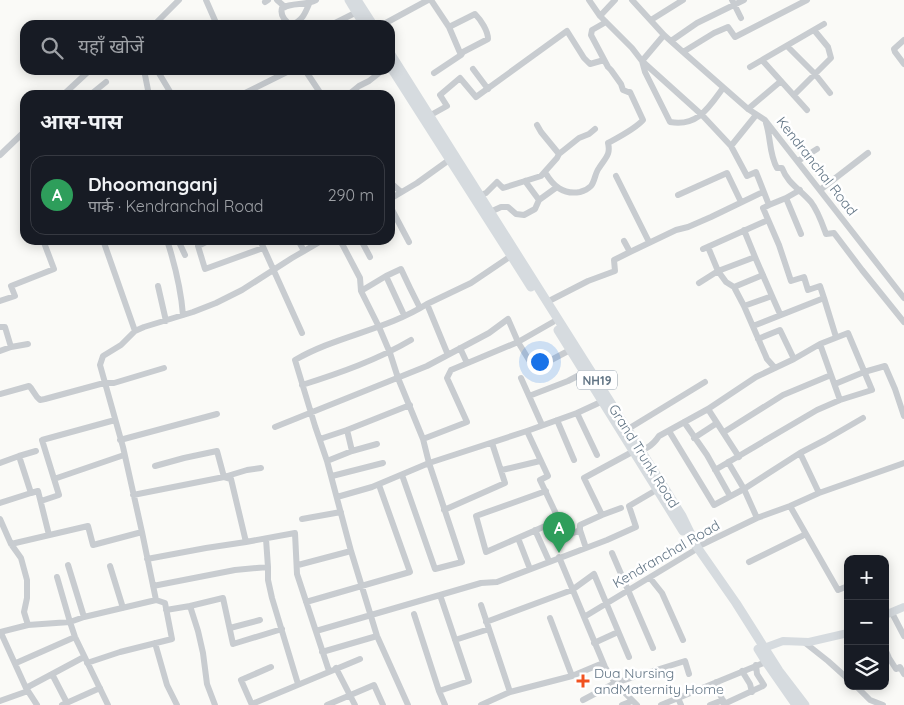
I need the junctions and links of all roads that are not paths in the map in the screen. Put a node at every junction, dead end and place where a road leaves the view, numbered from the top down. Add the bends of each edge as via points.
1 (179, 0) edge
2 (206, 0) edge
3 (277, 0) edge
4 (316, 0) edge
5 (349, 0) edge
6 (357, 0) edge
7 (430, 0) edge
8 (589, 0) edge
9 (615, 0) edge
10 (632, 0) edge
11 (682, 0) edge
12 (744, 0) edge
13 (807, 0) edge
14 (734, 2) edge
15 (309, 4) junction
16 (285, 7) junction
17 (357, 12) junction
18 (600, 16) junction
19 (741, 18) dead end
20 (159, 20) edge
21 (215, 20) edge
22 (285, 20) edge
23 (300, 20) edge
24 (341, 20) edge
25 (361, 20) edge
26 (370, 20) edge
27 (392, 20) edge
28 (651, 20) junction
29 (606, 22) junction
30 (824, 24) dead end
31 (449, 27) junction
32 (814, 30) junction
33 (664, 35) junction
34 (904, 40) edge
35 (672, 41) junction
36 (788, 46) junction
37 (683, 52) junction
38 (461, 54) junction
39 (604, 60) junction
40 (762, 60) junction
41 (395, 61) edge
42 (642, 61) junction
43 (904, 64) edge
44 (750, 67) dead end
45 (472, 69) dead end
46 (434, 72) dead end
47 (395, 74) edge
48 (815, 74) junction
49 (85, 75) edge
50 (145, 75) edge
51 (160, 75) edge
52 (281, 75) edge
53 (308, 75) edge
54 (377, 75) edge
55 (106, 82) dead end
56 (781, 82) junction
57 (723, 88) junction
58 (488, 89) junction
59 (68, 90) edge
60 (96, 90) edge
61 (147, 90) edge
62 (169, 90) edge
63 (251, 90) edge
64 (318, 90) edge
65 (354, 90) edge
66 (830, 93) dead end
67 (794, 95) junction
68 (748, 109) junction
69 (807, 110) dead end
70 (756, 115) junction
71 (429, 116) junction
72 (702, 116) junction
73 (765, 120) junction
74 (537, 125) dead end
75 (594, 129) dead end
76 (20, 136) edge
77 (731, 146) junction
78 (817, 148) dead end
79 (868, 153) dead end
80 (558, 154) junction
81 (0, 155) edge
82 (449, 160) junction
83 (798, 161) junction
84 (545, 172) junction
85 (616, 176) dead end
86 (526, 181) junction
87 (395, 187) edge
88 (556, 187) junction
89 (800, 190) junction
90 (820, 190) junction
91 (401, 192) junction
92 (763, 192) junction
93 (478, 193) junction
94 (678, 195) dead end
95 (395, 196) edge
96 (786, 198) junction
97 (539, 200) junction
98 (741, 202) junction
99 (769, 205) junction
100 (487, 213) junction
101 (395, 215) edge
102 (768, 220) junction
103 (744, 230) junction
104 (801, 234) dead end
105 (624, 241) dead end
106 (409, 242) dead end
107 (649, 242) junction
108 (45, 245) edge
109 (105, 245) edge
110 (169, 245) edge
111 (180, 245) edge
112 (200, 245) edge
113 (262, 245) edge
114 (301, 245) edge
115 (314, 245) edge
116 (343, 245) edge
117 (364, 245) edge
118 (263, 248) junction
119 (304, 251) junction
120 (630, 252) junction
121 (185, 255) dead end
122 (511, 256) junction
123 (370, 257) dead end
124 (755, 257) junction
125 (273, 271) junction
126 (718, 271) junction
127 (763, 275) junction
128 (386, 276) junction
129 (699, 284) dead end
130 (158, 286) dead end
131 (734, 287) junction
132 (362, 291) junction
133 (772, 296) junction
134 (824, 298) junction
135 (904, 298) edge
136 (0, 300) edge
137 (547, 302) junction
138 (426, 304) junction
139 (744, 306) junction
140 (420, 308) junction
141 (780, 314) junction
142 (404, 315) junction
143 (184, 316) junction
144 (166, 321) junction
145 (553, 322) junction
146 (904, 322) edge
147 (753, 326) junction
148 (0, 327) edge
149 (379, 327) junction
150 (135, 331) junction
151 (302, 333) dead end
152 (836, 338) junction
153 (758, 339) junction
154 (411, 340) dead end
155 (518, 342) junction
156 (28, 344) dead end
157 (820, 344) junction
158 (11, 347) junction
159 (460, 348) junction
160 (570, 350) junction
161 (0, 351) edge
162 (390, 353) junction
163 (448, 355) junction
164 (794, 359) junction
165 (467, 364) junction
166 (164, 368) dead end
167 (774, 368) junction
168 (585, 372) junction
169 (864, 372) junction
170 (831, 375) junction
171 (398, 378) junction
172 (521, 378) dead end
173 (705, 382) dead end
174 (104, 383) junction
175 (834, 384) junction
176 (302, 385) junction
177 (0, 394) edge
178 (529, 396) junction
179 (840, 400) junction
180 (603, 401) junction
181 (410, 405) junction
182 (708, 409) junction
183 (311, 412) junction
184 (577, 413) junction
185 (217, 414) dead end
186 (904, 416) edge
187 (863, 418) dead end
188 (115, 420) junction
189 (557, 420) junction
190 (684, 422) junction
191 (717, 423) junction
192 (542, 425) junction
193 (275, 427) dead end
194 (628, 429) junction
195 (346, 430) junction
196 (527, 431) junction
197 (669, 431) junction
198 (724, 432) junction
199 (694, 438) junction
200 (320, 439) junction
201 (423, 439) junction
202 (120, 440) junction
203 (492, 442) junction
204 (377, 444) dead end
205 (36, 451) dead end
206 (352, 451) junction
207 (637, 451) junction
208 (800, 453) junction
209 (597, 455) dead end
210 (20, 456) junction
211 (124, 456) junction
212 (739, 457) junction
213 (574, 460) dead end
214 (328, 461) junction
215 (540, 461) junction
216 (728, 462) junction
217 (0, 463) edge
218 (383, 463) dead end
219 (429, 463) junction
220 (904, 463) edge
221 (155, 466) dead end
222 (261, 468) dead end
223 (502, 470) junction
224 (715, 470) junction
225 (402, 475) junction
226 (332, 476) junction
227 (224, 477) junction
228 (54, 478) junction
229 (379, 485) junction
230 (658, 489) junction
231 (744, 489) junction
232 (546, 491) junction
233 (31, 493) junction
234 (819, 493) junction
235 (133, 495) junction
236 (730, 496) junction
237 (337, 497) junction
238 (41, 501) junction
239 (0, 503) edge
240 (790, 506) junction
241 (621, 508) dead end
242 (444, 510) junction
243 (341, 512) junction
244 (602, 515) junction
245 (757, 518) junction
246 (0, 519) edge
247 (302, 519) dead end
248 (550, 524) junction
249 (535, 530) junction
250 (580, 530) junction
251 (142, 532) junction
252 (806, 534) junction
253 (8, 535) junction
254 (49, 535) junction
255 (0, 536) edge
256 (518, 538) junction
257 (266, 539) junction
258 (246, 542) junction
259 (12, 544) junction
260 (586, 548) junction
261 (696, 548) junction
262 (351, 551) junction
263 (612, 553) dead end
264 (147, 558) junction
265 (559, 558) junction
266 (549, 561) junction
267 (749, 562) dead end
268 (68, 565) dead end
269 (298, 565) junction
270 (110, 566) dead end
271 (268, 566) junction
272 (530, 569) junction
273 (57, 577) dead end
274 (650, 578) junction
275 (153, 586) junction
276 (362, 586) junction
277 (844, 588) edge
278 (572, 590) junction
279 (628, 590) junction
280 (440, 595) junction
281 (156, 600) junction
282 (306, 602) junction
283 (607, 603) junction
284 (190, 606) junction
285 (481, 606) dead end
286 (123, 608) junction
287 (904, 608) edge
288 (166, 610) junction
289 (371, 614) junction
290 (414, 614) dead end
291 (889, 614) edge
292 (889, 615) edge
293 (84, 617) junction
294 (584, 617) junction
295 (550, 618) dead end
296 (260, 620) dead end
297 (70, 622) junction
298 (28, 625) junction
299 (487, 626) junction
300 (230, 628) junction
301 (282, 629) junction
302 (316, 631) junction
303 (1, 632) edge
304 (618, 632) junction
305 (844, 634) edge
306 (75, 636) junction
307 (376, 636) junction
308 (904, 636) edge
309 (455, 640) junction
310 (682, 640) dead end
311 (804, 642) junction
312 (154, 643) junction
313 (594, 643) junction
314 (653, 648) dead end
315 (764, 648) junction
316 (322, 652) junction
317 (629, 657) dead end
318 (889, 658) edge
319 (360, 659) dead end
320 (86, 660) junction
321 (766, 662) junction
322 (16, 663) junction
323 (603, 663) junction
324 (756, 665) junction
325 (271, 667) dead end
326 (336, 668) junction
327 (329, 671) junction
328 (742, 671) junction
329 (52, 674) junction
330 (689, 674) dead end
331 (904, 674) edge
332 (844, 675) edge
333 (572, 676) junction
334 (716, 682) junction
335 (615, 683) junction
336 (298, 684) junction
337 (100, 688) junction
338 (27, 690) junction
339 (860, 690) edge
340 (439, 691) junction
341 (510, 692) junction
342 (752, 692) junction
343 (350, 695) junction
344 (678, 698) junction
345 (583, 700) dead end
346 (0, 701) edge
347 (635, 703) edge
348 (724, 703) edge
349 (65, 704) edge
350 (36, 705) edge
351 (108, 705) edge
352 (176, 705) edge
353 (215, 705) edge
354 (252, 705) edge
355 (327, 705) edge
356 (354, 705) edge
357 (383, 705) edge
358 (408, 705) edge
359 (445, 705) edge
360 (482, 705) edge
361 (622, 705) edge
362 (661, 705) edge
363 (681, 705) edge
364 (710, 705) edge
365 (796, 705) edge
366 (805, 705) edge
367 (883, 705) edge

1 - 20 street
2 - 21 street
3 - 16 street
4 - 15 street
5 - 17 highway
6 - 26 highway
7 - 27 street
7 - 31 street
8 - 18 street
9 - 18 street
10 - 28 street, Kendranchal Road
11 - 28 street
12 - 14 street
13 - 37 street via 735,38 728,27
14 - 19 street
14 - 35 street
15 - 16 street
15 - 23 street
16 - 22 street via 282,8
17 - 24 street
17 - 25 highway
18 - 29 street
28 - 33 street, Kendranchal Road
29 - 39 street via 592,30 591,35
29 - 42 street
30 - 32 street
31 - 38 street
31 - 38 street via 474,14 488,34 488,39
32 - 36 street
32 - 48 street via 828,47 831,58
33 - 35 street, Kendranchal Road
33 - 42 street
34 - 43 street via 894,49
35 - 37 street, Kendranchal Road
36 - 40 street
36 - 48 street
37 - 57 street, Kendranchal Road
38 - 46 street
39 - 58 street via 590,64 567,31
39 - 88 street via 623,90 630,92 643,120 608,143 608,156 585,190 566,192
40 - 44 street
40 - 56 street
41 - 71 highway, Grand Trunk Road / NH19
42 - 72 street
42 - 72 street via 670,122 687,122
45 - 58 street
47 - 82 highway, Grand Trunk Road / NH19
48 - 66 street
48 - 67 street
49 - 59 street
50 - 61 street
51 - 62 street
52 - 63 street
53 - 64 street
54 - 65 street
55 - 60 street
56 - 67 street
56 - 68 street
57 - 68 street, Kendranchal Road
57 - 72 street
58 - 71 street via 476,97 460,78 440,95 446,106
67 - 69 street
68 - 70 street, Kendranchal Road
70 - 73 street, Kendranchal Road
70 - 77 street
71 - 93 highway, Grand Trunk Road / NH19
72 - 77 street
73 - 83 street, Kendranchal Road
73 - 89 street via 777,168 782,168 785,177
74 - 80 street
75 - 80 street
76 - 81 street
77 - 92 street via 747,176 756,172
78 - 83 street
79 - 90 street
80 - 84 street
82 - 91 street
82 - 100 highway, Grand Trunk Road / NH19
83 - 90 street, Kendranchal Road
84 - 86 street
84 - 88 street
85 - 107 street
86 - 93 street via 503,188 497,182 486,193
86 - 97 street
87 - 91 street
88 - 97 street
89 - 96 street
89 - 146 street via 817,211 826,234 834,233
90 - 135 street, Kendranchal Road
91 - 95 street
92 - 98 street
92 - 99 street
93 - 100 highway, Grand Trunk Road / NH19
94 - 98 street via 727,172
96 - 99 street
96 - 104 street
97 - 100 street via 535,209 524,215 516,214 508,207
98 - 107 street
99 - 102 street via 763,208
100 - 122 highway, Grand Trunk Road / NH19
100 - 137 highway, Grand Trunk Road / NH19
101 - 106 street
102 - 103 street
102 - 134 street via 791,281 804,277 808,290 820,286
103 - 124 street
103 - 126 street via 706,248
105 - 120 street
107 - 120 street
108 - 136 street via 54,269 11,286 15,296
109 - 150 street
110 - 143 street
111 - 121 street
112 - 118 street via 205,269
113 - 118 street
114 - 119 street
115 - 119 street
116 - 132 street via 360,278
117 - 123 street
118 - 125 street
119 - 125 street
120 - 137 street via 614,260 615,272
122 - 138 street via 471,283
122 - 145 highway, Grand Trunk Road / NH19
124 - 126 street
124 - 127 street
125 - 143 street via 242,290
125 - 151 street
126 - 129 street
126 - 131 street
127 - 131 street
127 - 133 street
128 - 132 street
128 - 140 street via 401,269
128 - 142 street
130 - 144 street
131 - 139 street
132 - 149 street
133 - 139 street
133 - 141 street
134 - 141 street
134 - 152 street
137 - 194 highway, Grand Trunk Road / NH19
138 - 140 street
138 - 163 street
139 - 147 street
140 - 142 street
141 - 147 street
142 - 149 street
143 - 144 street
144 - 150 street
145 - 155 street
145 - 160 highway, Grand Trunk Road / NH19
147 - 153 street
148 - 158 street via 5,326
149 - 162 street
149 - 176 street via 311,351 295,360
150 - 174 street via 103,356 100,364
152 - 157 street
152 - 169 street via 848,333
153 - 164 street via 780,330
153 - 167 street
154 - 162 street
155 - 159 street via 508,319
155 - 160 street via 535,367
155 - 165 street
156 - 158 street
157 - 164 street
157 - 170 street
158 - 161 street
159 - 163 street
159 - 165 street
160 - 168 highway, Grand Trunk Road / NH19
162 - 171 street
162 - 176 street
163 - 171 street
164 - 167 street
165 - 201 street via 451,370 447,378 467,422
166 - 174 street
167 - 182 street
168 - 178 street
168 - 180 highway, Grand Trunk Road / NH19
169 - 175 street
169 - 179 street via 872,390
169 - 186 street via 885,366
170 - 175 street
170 - 198 street via 783,395
171 - 181 street
171 - 183 street
172 - 178 street
173 - 194 street
174 - 177 street via 40,400 29,386
174 - 188 street
175 - 179 street
176 - 183 street
178 - 192 street
179 - 212 street via 816,410
180 - 184 street
180 - 207 highway, Grand Trunk Road / NH19
181 - 195 street
181 - 201 street
182 - 190 street
182 - 191 street
183 - 193 street
183 - 200 street
184 - 189 street
184 - 209 street
185 - 202 street
187 - 208 street
188 - 202 street
188 - 228 street via 42,440
189 - 192 street
189 - 213 street
190 - 197 street
190 - 199 street
191 - 198 street
191 - 199 street
192 - 196 street
194 - 207 highway, Grand Trunk Road / NH19
195 - 200 street
195 - 206 street
196 - 203 street
196 - 215 street
197 - 207 street
197 - 236 street via 714,505
198 - 212 street
199 - 224 street
200 - 214 street
201 - 219 street
202 - 211 street
203 - 219 street
203 - 223 street
204 - 206 street
205 - 210 street
206 - 214 street
207 - 230 highway, Grand Trunk Road / NH19
207 - 244 street via 584,478
207 - 261 highway, Grand Trunk Road / NH19 via 682,516
208 - 231 street
208 - 234 street
210 - 217 street
210 - 233 street
211 - 228 street
211 - 235 street
212 - 216 street
214 - 226 street
215 - 223 street
215 - 232 street via 548,476 540,480
216 - 224 street
216 - 231 street
218 - 226 street
219 - 225 street
219 - 242 street
220 - 234 street, Kendranchal Road
221 - 227 street via 217,451
222 - 227 street
223 - 242 street via 505,483
224 - 236 street
225 - 229 street
225 - 242 street via 435,570 462,562
226 - 237 street
227 - 235 street
227 - 258 street via 231,480
228 - 238 street via 59,495
229 - 237 street
229 - 276 street via 410,572
230 - 260 street via 629,506 636,527
230 - 261 highway, Grand Trunk Road / NH19
231 - 236 street
231 - 245 street
232 - 248 street via 559,520
232 - 256 street via 476,516 486,552
233 - 238 street via 38,491
233 - 239 street
234 - 240 street, Kendranchal Road
235 - 251 street
237 - 243 street
238 - 254 street
240 - 245 street, Kendranchal Road
240 - 252 street
241 - 244 street
243 - 247 street
243 - 262 street
244 - 250 street via 580,525
245 - 261 street, Kendranchal Road
246 - 253 street
248 - 249 street
248 - 250 street via 557,540
249 - 256 street
249 - 266 street
250 - 260 street
251 - 254 street via 93,545 88,526
251 - 264 street
252 - 267 street
252 - 277 street via 838,590
253 - 255 street
253 - 259 street
254 - 259 street
256 - 272 street
257 - 258 street
257 - 269 street via 295,534
257 - 271 street
258 - 264 street
259 - 298 street via 21,558 27,580 24,612
260 - 265 street
261 - 274 street, Kendranchal Road
261 - 315 highway, Grand Trunk Road / NH19
261 - 321 highway, Grand Trunk Road / NH19
262 - 269 street
262 - 276 street
263 - 279 street
264 - 275 street
265 - 266 street
265 - 278 street
266 - 272 street
268 - 293 street
269 - 282 street via 297,574
270 - 286 street
271 - 275 street
271 - 301 street via 270,589
272 - 280 street via 497,582 481,583
273 - 297 street
274 - 279 street, Kendranchal Road
274 - 310 street via 662,593
275 - 281 street
276 - 282 street
276 - 289 street
278 - 283 street via 594,574
278 - 294 street
278 - 299 street
279 - 283 street, Kendranchal Road
279 - 314 street
280 - 289 street
280 - 309 street
281 - 286 street
281 - 288 street via 165,603
282 - 302 street
283 - 294 street, Kendranchal Road
283 - 304 street
284 - 288 street
284 - 300 street via 223,598
284 - 353 street via 200,638 207,684
285 - 299 street
286 - 293 street
287 - 291 main road
288 - 312 street via 172,638
289 - 302 street
289 - 307 street
290 - 340 street
292 - 308 street
293 - 297 street
294 - 313 street
295 - 333 street
296 - 300 street
297 - 298 street
297 - 306 street
298 - 303 street
299 - 309 street
299 - 341 street
300 - 301 street via 233,644
301 - 336 street
302 - 316 street
303 - 322 street
304 - 313 street
304 - 317 street
305 - 311 main road
306 - 320 street
306 - 322 street
307 - 316 street
307 - 358 street
309 - 340 street via 468,681
311 - 315 main road via 783,641
311 - 332 street
312 - 320 street
312 - 352 street
313 - 323 street
315 - 366 highway, Grand Trunk Road / NH19
316 - 327 street
318 - 331 street
319 - 326 street
320 - 329 street
320 - 337 street
321 - 324 street
321 - 365 highway, Grand Trunk Road / NH19
322 - 338 street
323 - 333 street
323 - 335 street
324 - 328 street
324 - 342 street via 764,685
325 - 354 street via 241,680
326 - 327 street
326 - 343 street
327 - 336 street
328 - 334 street
328 - 342 street
329 - 338 street
329 - 349 street
330 - 335 street via 685,661
333 - 341 street
334 - 344 street
334 - 348 street
335 - 345 street
335 - 347 street
336 - 354 street
337 - 349 street
337 - 351 street
338 - 346 street
338 - 350 street
339 - 367 street via 870,700
340 - 359 street
341 - 360 street
342 - 348 street
343 - 355 street
343 - 356 street
343 - 357 street via 374,686
344 - 362 street
344 - 363 street
347 - 361 street
348 - 364 street

